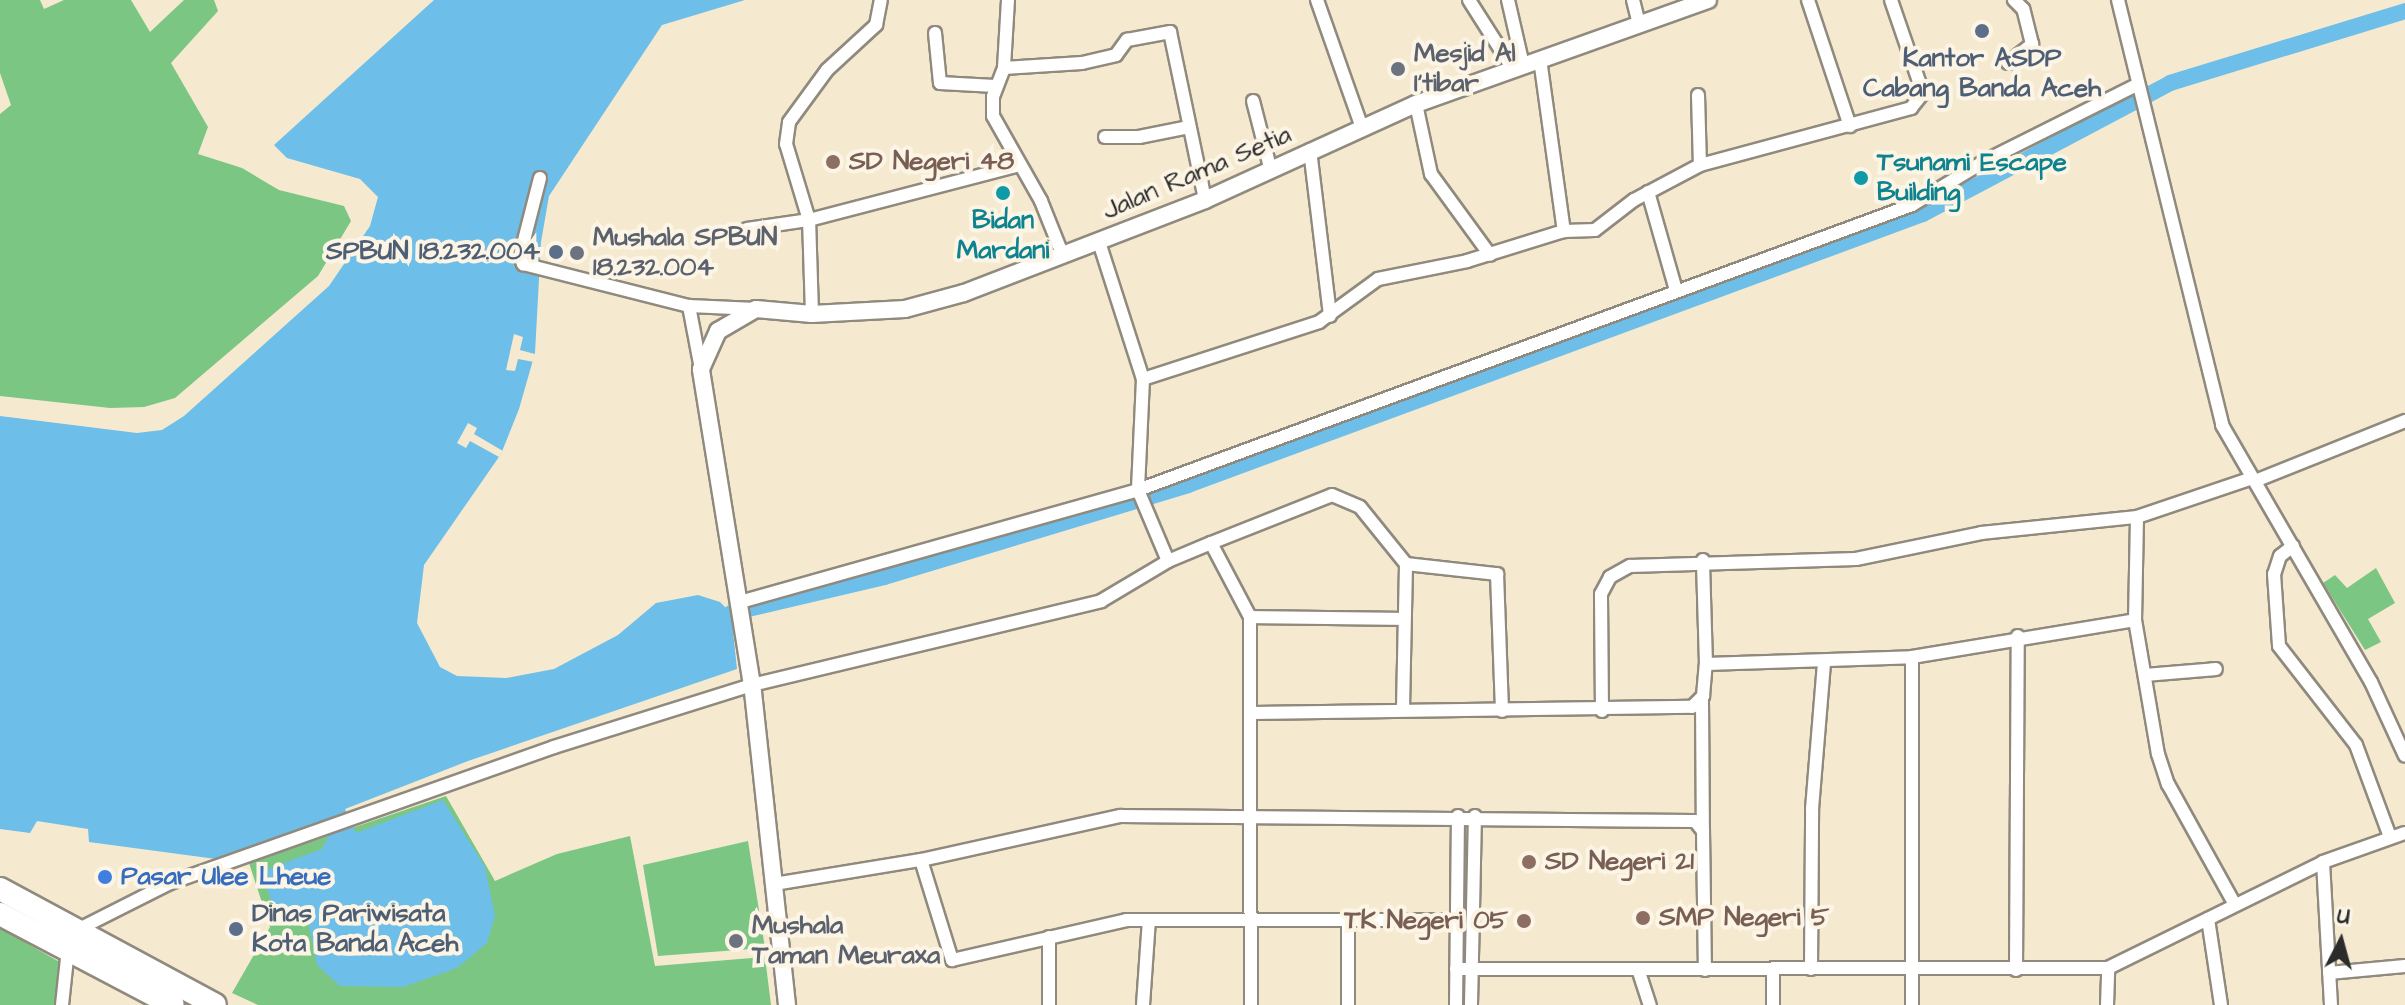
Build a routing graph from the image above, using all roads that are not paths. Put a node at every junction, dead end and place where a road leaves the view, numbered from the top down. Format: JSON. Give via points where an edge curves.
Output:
{"nodes":[{"id":1,"x":881,"y":0,"type":"edge"},
{"id":2,"x":1008,"y":0,"type":"edge"},
{"id":3,"x":1317,"y":0,"type":"edge"},
{"id":4,"x":1469,"y":0,"type":"edge"},
{"id":5,"x":1508,"y":0,"type":"edge"},
{"id":6,"x":1633,"y":0,"type":"edge"},
{"id":7,"x":1708,"y":0,"type":"edge"},
{"id":8,"x":1808,"y":0,"type":"edge"},
{"id":9,"x":1891,"y":0,"type":"edge"},
{"id":10,"x":2014,"y":0,"type":"edge"},
{"id":11,"x":2118,"y":0,"type":"edge"},
{"id":12,"x":1639,"y":24,"type":"junction"},
{"id":13,"x":935,"y":33,"type":"dead end"},
{"id":14,"x":1540,"y":59,"type":"junction"},
{"id":15,"x":2008,"y":63,"type":"dead end"},
{"id":16,"x":1518,"y":67,"type":"junction"},
{"id":17,"x":1004,"y":68,"type":"junction"},
{"id":18,"x":995,"y":86,"type":"junction"},
{"id":19,"x":2140,"y":94,"type":"junction"},
{"id":20,"x":1698,"y":95,"type":"dead end"},
{"id":21,"x":1253,"y":101,"type":"dead end"},
{"id":22,"x":1416,"y":104,"type":"junction"},
{"id":23,"x":1850,"y":126,"type":"junction"},
{"id":24,"x":1189,"y":127,"type":"junction"},
{"id":25,"x":1362,"y":128,"type":"junction"},
{"id":26,"x":1105,"y":137,"type":"dead end"},
{"id":27,"x":1310,"y":150,"type":"junction"},
{"id":28,"x":1700,"y":165,"type":"junction"},
{"id":29,"x":1017,"y":166,"type":"junction"},
{"id":30,"x":1271,"y":171,"type":"junction"},
{"id":31,"x":540,"y":178,"type":"dead end"},
{"id":32,"x":1648,"y":192,"type":"junction"},
{"id":33,"x":1205,"y":200,"type":"junction"},
{"id":34,"x":809,"y":220,"type":"junction"},
{"id":35,"x":747,"y":229,"type":"dead end"},
{"id":36,"x":1564,"y":231,"type":"junction"},
{"id":37,"x":1099,"y":242,"type":"junction"},
{"id":38,"x":1490,"y":255,"type":"junction"},
{"id":39,"x":1063,"y":256,"type":"junction"},
{"id":40,"x":1676,"y":290,"type":"junction"},
{"id":41,"x":689,"y":306,"type":"junction"},
{"id":42,"x":756,"y":309,"type":"junction"},
{"id":43,"x":812,"y":314,"type":"junction"},
{"id":44,"x":1330,"y":316,"type":"junction"},
{"id":45,"x":701,"y":369,"type":"junction"},
{"id":46,"x":1143,"y":379,"type":"junction"},
{"id":47,"x":2405,"y":421,"type":"edge"},
{"id":48,"x":2253,"y":479,"type":"junction"},
{"id":49,"x":1138,"y":492,"type":"junction"},
{"id":50,"x":2137,"y":517,"type":"junction"},
{"id":51,"x":1211,"y":543,"type":"junction"},
{"id":52,"x":2293,"y":546,"type":"junction"},
{"id":53,"x":1703,"y":560,"type":"junction"},
{"id":54,"x":1168,"y":561,"type":"junction"},
{"id":55,"x":1406,"y":564,"type":"junction"},
{"id":56,"x":741,"y":606,"type":"junction"},
{"id":57,"x":1250,"y":617,"type":"junction"},
{"id":58,"x":1404,"y":619,"type":"junction"},
{"id":59,"x":2135,"y":620,"type":"junction"},
{"id":60,"x":2018,"y":636,"type":"junction"},
{"id":61,"x":1912,"y":657,"type":"junction"},
{"id":62,"x":1824,"y":662,"type":"junction"},
{"id":63,"x":1706,"y":664,"type":"junction"},
{"id":64,"x":2216,"y":669,"type":"dead end"},
{"id":65,"x":2145,"y":675,"type":"junction"},
{"id":66,"x":751,"y":682,"type":"junction"},
{"id":67,"x":1702,"y":701,"type":"junction"},
{"id":68,"x":1403,"y":708,"type":"junction"},
{"id":69,"x":1502,"y":711,"type":"junction"},
{"id":70,"x":1602,"y":711,"type":"junction"},
{"id":71,"x":1253,"y":713,"type":"junction"},
{"id":72,"x":2405,"y":756,"type":"edge"},
{"id":73,"x":1252,"y":816,"type":"junction"},
{"id":74,"x":1458,"y":816,"type":"junction"},
{"id":75,"x":1475,"y":816,"type":"junction"},
{"id":76,"x":1703,"y":831,"type":"junction"},
{"id":77,"x":2405,"y":833,"type":"edge"},
{"id":78,"x":2390,"y":837,"type":"junction"},
{"id":79,"x":921,"y":860,"type":"junction"},
{"id":80,"x":2323,"y":862,"type":"junction"},
{"id":81,"x":774,"y":884,"type":"junction"},
{"id":82,"x":0,"y":889,"type":"edge"},
{"id":83,"x":2235,"y":905,"type":"junction"},
{"id":84,"x":0,"y":914,"type":"edge"},
{"id":85,"x":2208,"y":919,"type":"junction"},
{"id":86,"x":1149,"y":920,"type":"junction"},
{"id":87,"x":1253,"y":920,"type":"junction"},
{"id":88,"x":1457,"y":920,"type":"junction"},
{"id":89,"x":1348,"y":922,"type":"junction"},
{"id":90,"x":1049,"y":937,"type":"junction"},
{"id":91,"x":72,"y":940,"type":"junction"},
{"id":92,"x":2405,"y":966,"type":"edge"},
{"id":93,"x":1912,"y":968,"type":"junction"},
{"id":94,"x":2108,"y":968,"type":"junction"},
{"id":95,"x":1456,"y":969,"type":"junction"},
{"id":96,"x":1773,"y":969,"type":"junction"},
{"id":97,"x":1811,"y":969,"type":"junction"},
{"id":98,"x":1471,"y":970,"type":"junction"},
{"id":99,"x":1705,"y":970,"type":"junction"},
{"id":100,"x":2016,"y":970,"type":"junction"},
{"id":101,"x":1639,"y":972,"type":"junction"},
{"id":102,"x":2329,"y":973,"type":"junction"},
{"id":103,"x":62,"y":1005,"type":"edge"},
{"id":104,"x":173,"y":1005,"type":"edge"},
{"id":105,"x":215,"y":1005,"type":"edge"},
{"id":106,"x":787,"y":1005,"type":"edge"},
{"id":107,"x":1049,"y":1005,"type":"edge"},
{"id":108,"x":1143,"y":1005,"type":"edge"},
{"id":109,"x":1251,"y":1005,"type":"edge"},
{"id":110,"x":1348,"y":1005,"type":"edge"},
{"id":111,"x":1456,"y":1005,"type":"edge"},
{"id":112,"x":1471,"y":1005,"type":"edge"},
{"id":113,"x":1650,"y":1005,"type":"edge"},
{"id":114,"x":1773,"y":1005,"type":"edge"},
{"id":115,"x":1912,"y":1005,"type":"edge"},
{"id":116,"x":2107,"y":1005,"type":"edge"},
{"id":117,"x":2221,"y":1005,"type":"edge"},
{"id":118,"x":2331,"y":1005,"type":"edge"}],
"edges":[{"from":1,"to":34,"type":"street","via":[[876,25],[827,70],[789,122],[786,144]]},
{"from":2,"to":17,"type":"street"},
{"from":3,"to":25,"type":"street"},
{"from":4,"to":16,"type":"street"},
{"from":5,"to":16,"type":"street"},
{"from":6,"to":12,"type":"street"},
{"from":7,"to":12,"type":"street","name":"Jalan Rama Setia"},
{"from":8,"to":23,"type":"street"},
{"from":9,"to":23,"type":"street","via":[[1922,98],[1911,108]]},
{"from":10,"to":15,"type":"street","via":[[2023,9],[2032,44]]},
{"from":11,"to":19,"type":"street"},
{"from":12,"to":14,"type":"street","name":"Jalan Rama Setia"},
{"from":13,"to":18,"type":"street","via":[[940,83]]},
{"from":14,"to":16,"type":"street","name":"Jalan Rama Setia"},
{"from":14,"to":36,"type":"street"},
{"from":16,"to":22,"type":"street","name":"Jalan Rama Setia"},
{"from":17,"to":18,"type":"street"},
{"from":17,"to":24,"type":"street","via":[[1082,63],[1116,55],[1127,40],[1170,32]]},
{"from":18,"to":29,"type":"street","via":[[993,116]]},
{"from":19,"to":40,"type":"street","via":[[1985,161],[1912,205]]},
{"from":19,"to":48,"type":"street","via":[[2211,390],[2222,425]]},
{"from":20,"to":28,"type":"street"},
{"from":21,"to":30,"type":"street"},
{"from":22,"to":25,"type":"street","name":"Jalan Rama Setia"},
{"from":22,"to":38,"type":"street","via":[[1431,174]]},
{"from":23,"to":28,"type":"street"},
{"from":24,"to":26,"type":"street","via":[[1148,136]]},
{"from":24,"to":33,"type":"street"},
{"from":25,"to":27,"type":"street","name":"Jalan Rama Setia"},
{"from":27,"to":30,"type":"street","name":"Jalan Rama Setia"},
{"from":27,"to":44,"type":"street"},
{"from":28,"to":32,"type":"street"},
{"from":29,"to":34,"type":"street"},
{"from":29,"to":39,"type":"street","via":[[1041,201]]},
{"from":30,"to":33,"type":"street","name":"Jalan Rama Setia"},
{"from":31,"to":41,"type":"street","name":"Jalan Rama Setia","via":[[520,256],[523,264]]},
{"from":32,"to":36,"type":"street","via":[[1595,230]]},
{"from":32,"to":40,"type":"street"},
{"from":33,"to":37,"type":"street","name":"Jalan Rama Setia"},
{"from":34,"to":35,"type":"street"},
{"from":34,"to":43,"type":"street"},
{"from":36,"to":38,"type":"street"},
{"from":37,"to":39,"type":"street","name":"Jalan Rama Setia"},
{"from":37,"to":46,"type":"street"},
{"from":38,"to":44,"type":"street","via":[[1378,279]]},
{"from":39,"to":43,"type":"street","name":"Jalan Rama Setia","via":[[926,305]]},
{"from":40,"to":49,"type":"street"},
{"from":41,"to":42,"type":"street","name":"Jalan Rama Setia"},
{"from":41,"to":45,"type":"street"},
{"from":42,"to":43,"type":"street","name":"Jalan Rama Setia"},
{"from":42,"to":45,"type":"street","via":[[718,331]]},
{"from":44,"to":46,"type":"street"},
{"from":45,"to":56,"type":"street"},
{"from":46,"to":49,"type":"street"},
{"from":47,"to":48,"type":"street"},
{"from":48,"to":50,"type":"street"},
{"from":48,"to":52,"type":"street"},
{"from":49,"to":54,"type":"street"},
{"from":49,"to":56,"type":"street"},
{"from":50,"to":53,"type":"street","via":[[1981,533],[1856,559]]},
{"from":50,"to":59,"type":"street"},
{"from":51,"to":54,"type":"street"},
{"from":51,"to":55,"type":"street","via":[[1332,495],[1360,507]]},
{"from":51,"to":57,"type":"street"},
{"from":52,"to":72,"type":"street","via":[[2371,682]]},
{"from":52,"to":78,"type":"street","via":[[2280,556],[2274,574],[2279,646],[2356,745]]},
{"from":53,"to":63,"type":"street"},
{"from":53,"to":70,"type":"street","via":[[1642,563],[1616,573],[1605,585]]},
{"from":54,"to":66,"type":"street","via":[[1101,601]]},
{"from":55,"to":58,"type":"street"},
{"from":55,"to":69,"type":"street","via":[[1487,571],[1501,578]]},
{"from":56,"to":66,"type":"street"},
{"from":57,"to":58,"type":"street"},
{"from":57,"to":71,"type":"street"},
{"from":58,"to":68,"type":"street"},
{"from":59,"to":60,"type":"street"},
{"from":59,"to":65,"type":"street"},
{"from":60,"to":61,"type":"street"},
{"from":60,"to":100,"type":"street"},
{"from":61,"to":62,"type":"street"},
{"from":61,"to":93,"type":"street"},
{"from":62,"to":63,"type":"street"},
{"from":62,"to":97,"type":"street","via":[[1812,809]]},
{"from":63,"to":67,"type":"street"},
{"from":64,"to":65,"type":"street"},
{"from":65,"to":83,"type":"street","via":[[2168,784]]},
{"from":66,"to":81,"type":"street"},
{"from":66,"to":91,"type":"street","via":[[170,883]]},
{"from":67,"to":70,"type":"street","via":[[1692,707]]},
{"from":67,"to":76,"type":"street"},
{"from":68,"to":69,"type":"street"},
{"from":68,"to":71,"type":"street"},
{"from":69,"to":70,"type":"street"},
{"from":71,"to":73,"type":"street"},
{"from":73,"to":74,"type":"street"},
{"from":73,"to":79,"type":"street","via":[[1099,818]]},
{"from":73,"to":87,"type":"street"},
{"from":74,"to":75,"type":"street"},
{"from":74,"to":88,"type":"street"},
{"from":75,"to":76,"type":"street","via":[[1680,820],[1695,821]]},
{"from":75,"to":98,"type":"street"},
{"from":76,"to":99,"type":"street"},
{"from":77,"to":78,"type":"street"},
{"from":78,"to":80,"type":"street"},
{"from":79,"to":81,"type":"street"},
{"from":79,"to":90,"type":"street","via":[[952,960]]},
{"from":80,"to":83,"type":"street"},
{"from":80,"to":102,"type":"street"},
{"from":81,"to":106,"type":"street"},
{"from":82,"to":91,"type":"highway"},
{"from":83,"to":85,"type":"street"},
{"from":84,"to":91,"type":"highway"},
{"from":85,"to":94,"type":"street"},
{"from":85,"to":117,"type":"street"},
{"from":86,"to":87,"type":"street"},
{"from":86,"to":90,"type":"street","via":[[1104,922]]},
{"from":86,"to":108,"type":"street"},
{"from":87,"to":89,"type":"street"},
{"from":87,"to":109,"type":"street"},
{"from":88,"to":89,"type":"street"},
{"from":88,"to":95,"type":"street"},
{"from":89,"to":110,"type":"street"},
{"from":90,"to":107,"type":"street"},
{"from":91,"to":103,"type":"street"},
{"from":91,"to":104,"type":"highway"},
{"from":91,"to":105,"type":"highway"},
{"from":92,"to":102,"type":"street"},
{"from":93,"to":97,"type":"street"},
{"from":93,"to":100,"type":"street"},
{"from":93,"to":115,"type":"street"},
{"from":94,"to":100,"type":"street"},
{"from":94,"to":116,"type":"street"},
{"from":95,"to":98,"type":"street"},
{"from":95,"to":111,"type":"street"},
{"from":96,"to":97,"type":"street"},
{"from":96,"to":99,"type":"street"},
{"from":96,"to":114,"type":"street"},
{"from":98,"to":101,"type":"street"},
{"from":98,"to":112,"type":"street"},
{"from":99,"to":101,"type":"street"},
{"from":101,"to":113,"type":"street"},
{"from":102,"to":118,"type":"street"}]}
